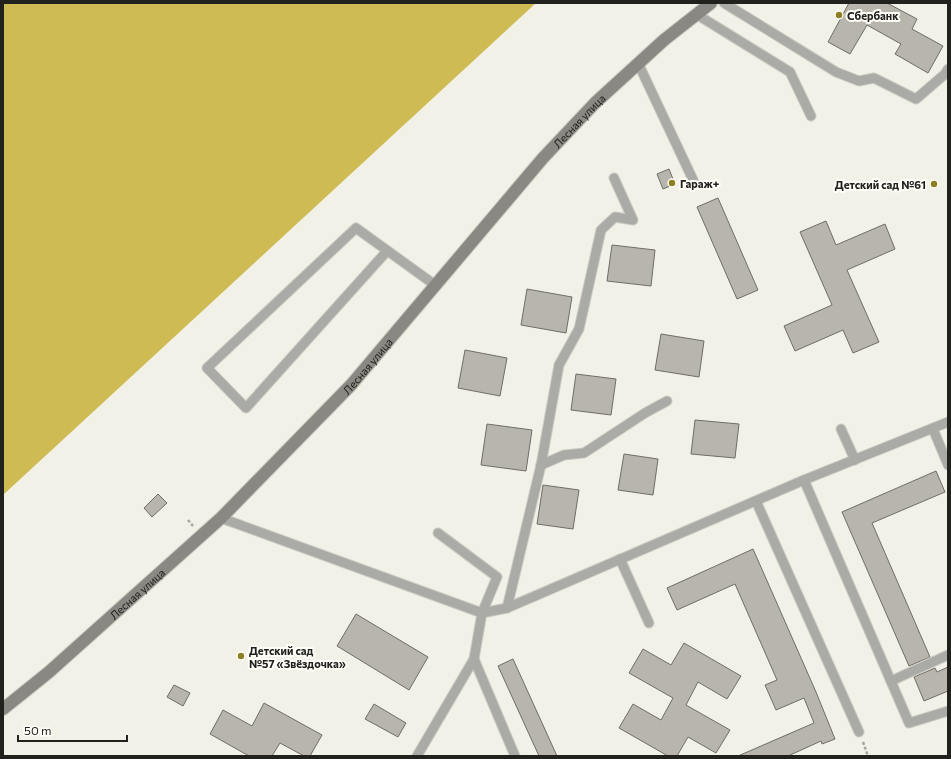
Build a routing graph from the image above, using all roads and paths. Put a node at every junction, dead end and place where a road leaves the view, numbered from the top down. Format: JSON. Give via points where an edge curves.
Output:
{"nodes":[{"id":1,"x":711,"y":3,"type":"edge"},
{"id":2,"x":724,"y":3,"type":"edge"},
{"id":3,"x":696,"y":14,"type":"junction"},
{"id":4,"x":638,"y":63,"type":"junction"},
{"id":5,"x":948,"y":69,"type":"edge"},
{"id":6,"x":811,"y":116,"type":"dead end"},
{"id":7,"x":614,"y":178,"type":"dead end"},
{"id":8,"x":695,"y":184,"type":"dead end"},
{"id":9,"x":387,"y":251,"type":"junction"},
{"id":10,"x":436,"y":285,"type":"junction"},
{"id":11,"x":666,"y":401,"type":"dead end"},
{"id":12,"x":948,"y":422,"type":"edge"},
{"id":13,"x":841,"y":429,"type":"dead end"},
{"id":14,"x":933,"y":429,"type":"junction"},
{"id":15,"x":855,"y":460,"type":"junction"},
{"id":16,"x":948,"y":465,"type":"edge"},
{"id":17,"x":541,"y":466,"type":"junction"},
{"id":18,"x":804,"y":480,"type":"junction"},
{"id":19,"x":756,"y":501,"type":"junction"},
{"id":20,"x":221,"y":518,"type":"junction"},
{"id":21,"x":438,"y":533,"type":"dead end"},
{"id":22,"x":620,"y":559,"type":"junction"},
{"id":23,"x":507,"y":608,"type":"junction"},
{"id":24,"x":482,"y":613,"type":"junction"},
{"id":25,"x":649,"y":623,"type":"dead end"},
{"id":26,"x":948,"y":655,"type":"edge"},
{"id":27,"x":474,"y":659,"type":"junction"},
{"id":28,"x":891,"y":681,"type":"junction"},
{"id":29,"x":3,"y":709,"type":"edge"},
{"id":30,"x":948,"y":711,"type":"edge"},
{"id":31,"x":859,"y":732,"type":"dead end"},
{"id":32,"x":417,"y":756,"type":"edge"},
{"id":33,"x":515,"y":756,"type":"edge"}],
"edges":[{"from":1,"to":3,"type":"main road","name":"Лесная улица"},
{"from":2,"to":5,"type":"lane","via":[[836,72],[859,80],[874,78],[916,99]]},
{"from":3,"to":4,"type":"main road","name":"Лесная улица"},
{"from":3,"to":6,"type":"lane","via":[[790,72]]},
{"from":4,"to":8,"type":"lane"},
{"from":4,"to":10,"type":"main road","name":"Лесная улица","via":[[595,103],[543,158]]},
{"from":7,"to":17,"type":"lane","via":[[633,220],[615,217],[601,230],[579,329],[559,365]]},
{"from":9,"to":9,"type":"lane","via":[[246,408],[207,368],[356,228]]},
{"from":9,"to":10,"type":"lane"},
{"from":10,"to":20,"type":"main road","name":"Лесная улица","via":[[351,385]]},
{"from":11,"to":17,"type":"lane","via":[[584,452],[564,455]]},
{"from":12,"to":14,"type":"lane"},
{"from":13,"to":15,"type":"lane"},
{"from":14,"to":15,"type":"lane"},
{"from":14,"to":16,"type":"lane"},
{"from":15,"to":18,"type":"lane"},
{"from":17,"to":23,"type":"lane"},
{"from":18,"to":19,"type":"lane"},
{"from":18,"to":28,"type":"lane"},
{"from":19,"to":22,"type":"lane"},
{"from":19,"to":31,"type":"lane"},
{"from":20,"to":24,"type":"lane"},
{"from":20,"to":29,"type":"main road","name":"Лесная улица","via":[[50,672]]},
{"from":21,"to":24,"type":"lane","via":[[497,577]]},
{"from":22,"to":23,"type":"lane"},
{"from":22,"to":25,"type":"lane"},
{"from":23,"to":24,"type":"lane"},
{"from":24,"to":27,"type":"lane"},
{"from":26,"to":28,"type":"lane"},
{"from":27,"to":32,"type":"lane"},
{"from":27,"to":33,"type":"lane"},
{"from":28,"to":30,"type":"lane","via":[[910,723]]}]}
